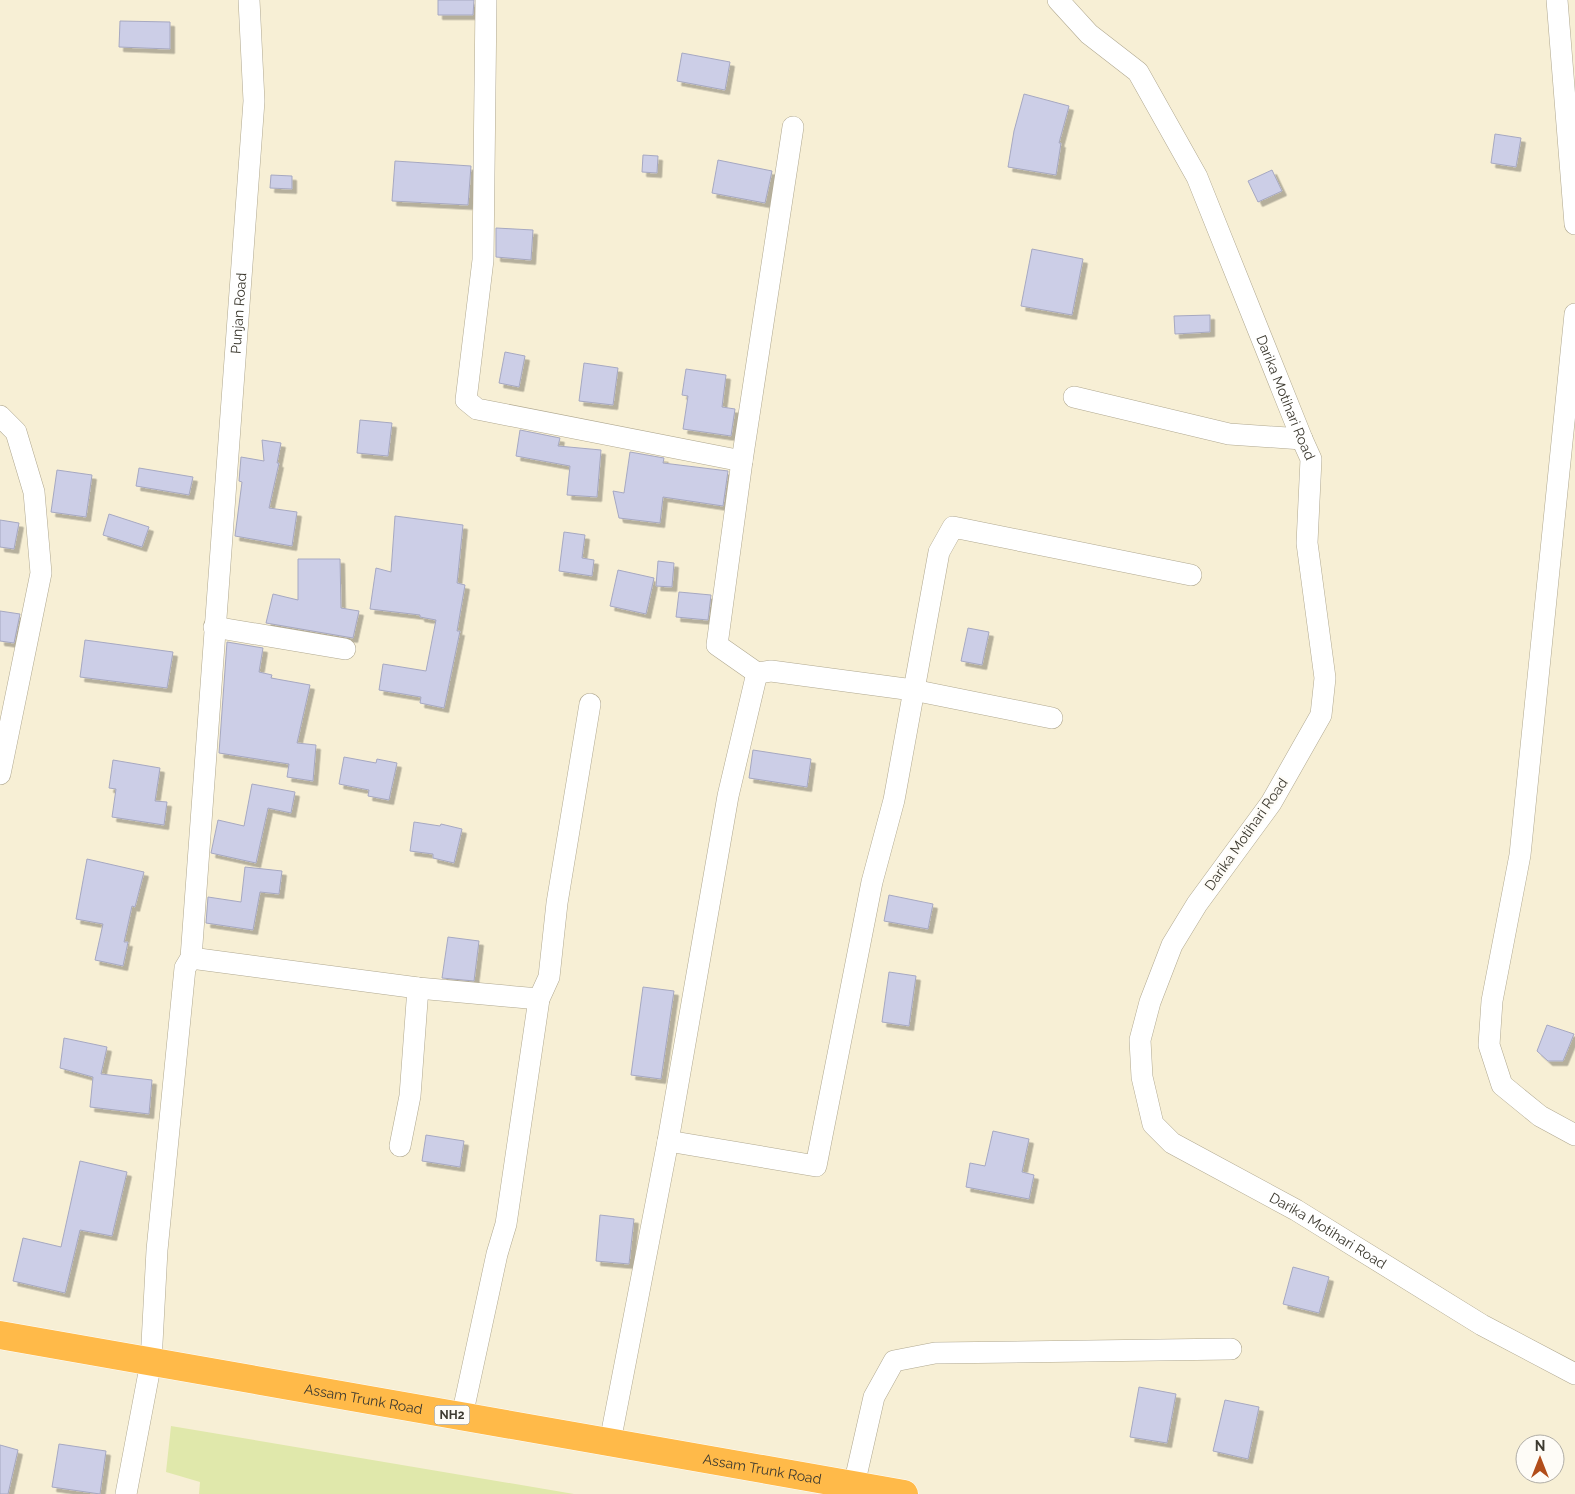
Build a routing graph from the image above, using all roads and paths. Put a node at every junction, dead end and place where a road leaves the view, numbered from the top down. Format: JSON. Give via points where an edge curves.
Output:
{"nodes":[{"id":1,"x":249,"y":0,"type":"edge"},
{"id":2,"x":486,"y":0,"type":"edge"},
{"id":3,"x":1058,"y":0,"type":"edge"},
{"id":4,"x":1557,"y":0,"type":"edge"},
{"id":5,"x":793,"y":126,"type":"dead end"},
{"id":6,"x":1575,"y":224,"type":"edge"},
{"id":7,"x":1575,"y":314,"type":"edge"},
{"id":8,"x":1074,"y":397,"type":"dead end"},
{"id":9,"x":0,"y":416,"type":"edge"},
{"id":10,"x":1302,"y":439,"type":"junction"},
{"id":11,"x":742,"y":461,"type":"junction"},
{"id":12,"x":1191,"y":575,"type":"dead end"},
{"id":13,"x":214,"y":627,"type":"junction"},
{"id":14,"x":345,"y":649,"type":"dead end"},
{"id":15,"x":757,"y":673,"type":"junction"},
{"id":16,"x":913,"y":690,"type":"junction"},
{"id":17,"x":590,"y":704,"type":"dead end"},
{"id":18,"x":1052,"y":718,"type":"dead end"},
{"id":19,"x":0,"y":774,"type":"edge"},
{"id":20,"x":190,"y":958,"type":"junction"},
{"id":21,"x":418,"y":988,"type":"junction"},
{"id":22,"x":539,"y":999,"type":"junction"},
{"id":23,"x":1575,"y":1135,"type":"edge"},
{"id":24,"x":668,"y":1141,"type":"junction"},
{"id":25,"x":400,"y":1146,"type":"dead end"},
{"id":26,"x":0,"y":1335,"type":"edge"},
{"id":27,"x":1232,"y":1349,"type":"dead end"},
{"id":28,"x":151,"y":1362,"type":"junction"},
{"id":29,"x":1575,"y":1374,"type":"edge"},
{"id":30,"x":462,"y":1416,"type":"junction"},
{"id":31,"x":610,"y":1442,"type":"junction"},
{"id":32,"x":854,"y":1485,"type":"junction"},
{"id":33,"x":126,"y":1494,"type":"edge"},
{"id":34,"x":904,"y":1494,"type":"edge"}],
"edges":[{"from":1,"to":13,"type":"street","name":"Punjan Road","via":[[254,101]]},
{"from":2,"to":11,"type":"street","via":[[483,260],[466,400],[477,410]]},
{"from":3,"to":10,"type":"street","name":"Darika Motihari Road","via":[[1089,34],[1138,72],[1192,169]]},
{"from":4,"to":6,"type":"street"},
{"from":5,"to":11,"type":"street"},
{"from":7,"to":23,"type":"street","via":[[1520,855],[1492,1001],[1489,1045],[1502,1085],[1540,1116]]},
{"from":8,"to":10,"type":"street","via":[[1229,434]]},
{"from":9,"to":19,"type":"street","via":[[16,432],[34,492],[41,573]]},
{"from":10,"to":29,"type":"street","name":"Darika Motihari Road","via":[[1311,458],[1307,544],[1325,678],[1321,715],[1271,803],[1197,904],[1172,946],[1150,1002],[1140,1040],[1142,1077],[1153,1124],[1172,1143],[1296,1210],[1482,1325]]},
{"from":11,"to":15,"type":"street","via":[[717,645]]},
{"from":12,"to":16,"type":"street","via":[[953,527],[939,552]]},
{"from":13,"to":14,"type":"street"},
{"from":13,"to":20,"type":"street","name":"Punjan Road"},
{"from":15,"to":16,"type":"street","via":[[771,671]]},
{"from":15,"to":24,"type":"street","via":[[728,796]]},
{"from":16,"to":18,"type":"street"},
{"from":16,"to":24,"type":"street","via":[[894,800],[872,882],[816,1166]]},
{"from":17,"to":22,"type":"street","via":[[557,903],[549,977]]},
{"from":20,"to":21,"type":"street"},
{"from":20,"to":28,"type":"street","name":"Punjan Road","via":[[185,968],[157,1250]]},
{"from":21,"to":22,"type":"street"},
{"from":21,"to":25,"type":"street","via":[[410,1096]]},
{"from":22,"to":30,"type":"street","via":[[506,1224]]},
{"from":24,"to":31,"type":"street"},
{"from":26,"to":28,"type":"highway","name":"Assam Trunk Road","number":"NH2"},
{"from":27,"to":32,"type":"street","via":[[935,1353],[894,1361],[874,1396]]},
{"from":28,"to":30,"type":"highway","name":"Assam Trunk Road","number":"NH2"},
{"from":28,"to":33,"type":"street","name":"Punjan Road"},
{"from":30,"to":31,"type":"highway","name":"Assam Trunk Road","number":"NH2"},
{"from":31,"to":32,"type":"highway","name":"Assam Trunk Road","number":"NH2"},
{"from":32,"to":34,"type":"highway","name":"Assam Trunk Road","number":"NH2"}]}
